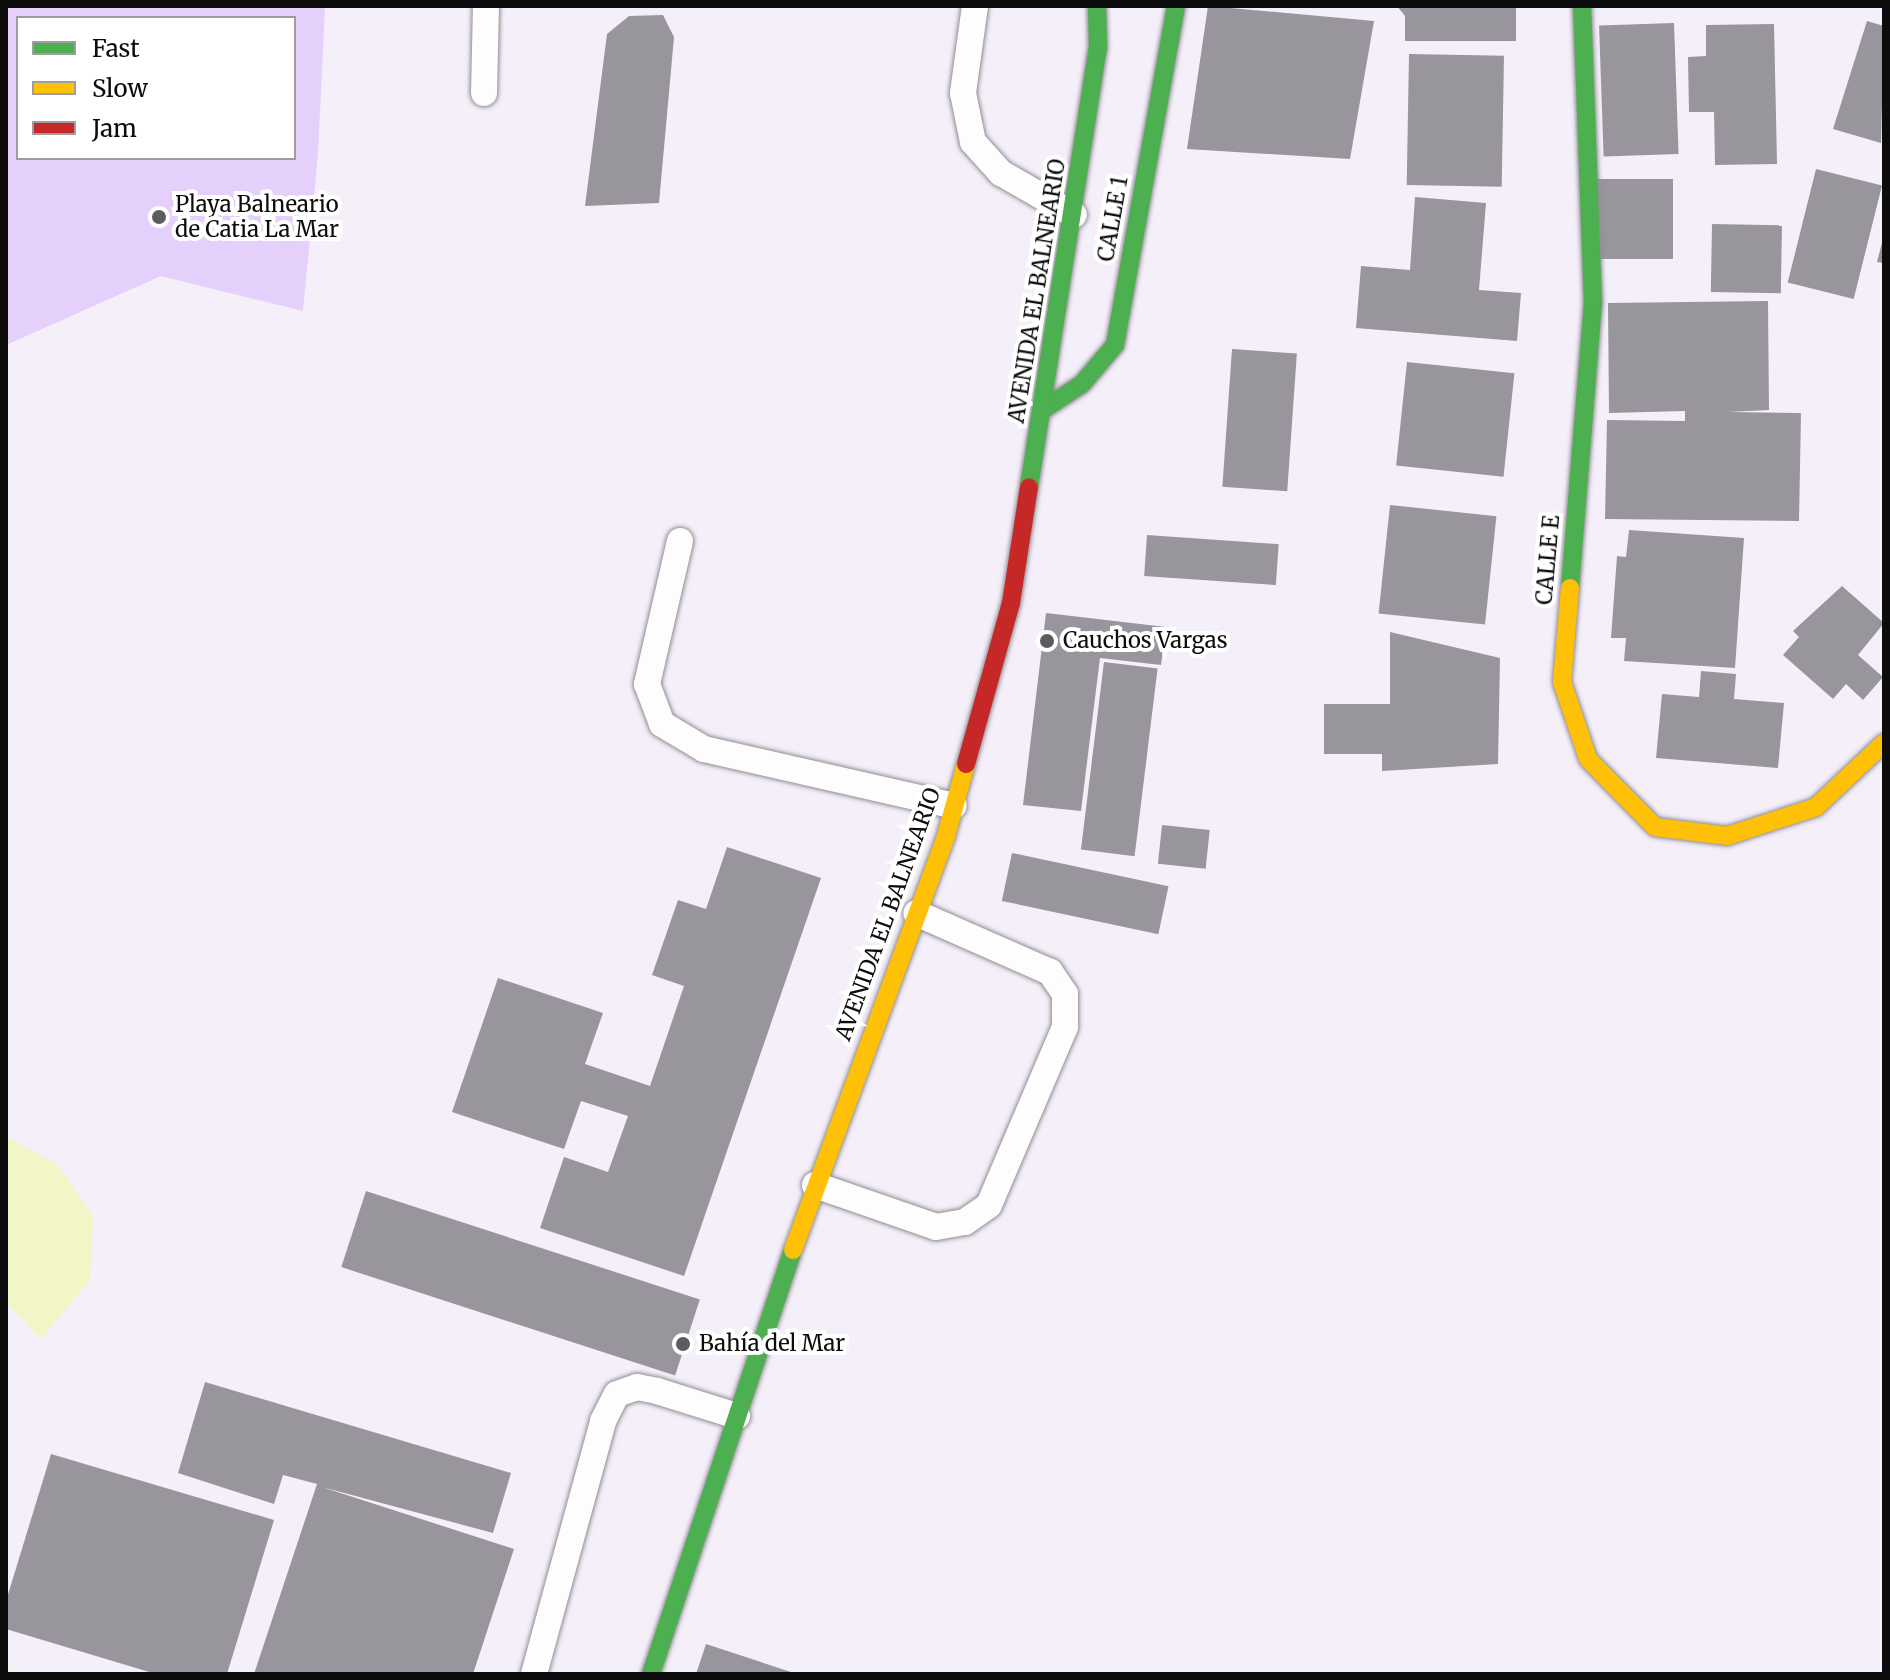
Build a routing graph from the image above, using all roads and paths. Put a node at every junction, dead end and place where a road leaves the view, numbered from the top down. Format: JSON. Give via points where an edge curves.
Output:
{"nodes":[{"id":1,"x":486,"y":6,"type":"edge"},
{"id":2,"x":975,"y":6,"type":"edge"},
{"id":3,"x":1097,"y":6,"type":"edge"},
{"id":4,"x":1176,"y":6,"type":"edge"},
{"id":5,"x":1582,"y":6,"type":"edge"},
{"id":6,"x":484,"y":93,"type":"dead end"},
{"id":7,"x":1074,"y":215,"type":"junction"},
{"id":8,"x":1044,"y":409,"type":"junction"},
{"id":9,"x":680,"y":541,"type":"dead end"},
{"id":10,"x":1884,"y":743,"type":"edge"},
{"id":11,"x":954,"y":806,"type":"junction"},
{"id":12,"x":916,"y":913,"type":"junction"},
{"id":13,"x":815,"y":1185,"type":"junction"},
{"id":14,"x":737,"y":1416,"type":"junction"},
{"id":15,"x":534,"y":1674,"type":"edge"},
{"id":16,"x":651,"y":1674,"type":"edge"}],
"edges":[{"from":1,"to":6,"type":"lane"},
{"from":2,"to":7,"type":"lane","via":[[963,93],[973,142],[1001,173]]},
{"from":3,"to":7,"type":"street","name":"AVENIDA EL BALNEARIO","via":[[1098,48]]},
{"from":4,"to":8,"type":"street","name":"CALLE 1","via":[[1115,345],[1082,384]]},
{"from":5,"to":10,"type":"street","name":"CALLE E","via":[[1593,304],[1562,682],[1588,759],[1655,827],[1727,836],[1816,807]]},
{"from":7,"to":8,"type":"street","name":"AVENIDA EL BALNEARIO"},
{"from":8,"to":11,"type":"street","name":"AVENIDA EL BALNEARIO","via":[[1011,603]]},
{"from":9,"to":11,"type":"lane","via":[[647,684],[662,724],[704,749]]},
{"from":11,"to":12,"type":"street","name":"AVENIDA EL BALNEARIO"},
{"from":12,"to":13,"type":"street","name":"AVENIDA EL BALNEARIO"},
{"from":12,"to":13,"type":"lane","via":[[1050,972],[1065,994],[1065,1027],[989,1205],[965,1222],[936,1227]]},
{"from":13,"to":14,"type":"street","name":"AVENIDA EL BALNEARIO"},
{"from":14,"to":15,"type":"lane","via":[[637,1387],[617,1394],[603,1421]]},
{"from":14,"to":16,"type":"street","name":"AVENIDA EL BALNEARIO"}]}
